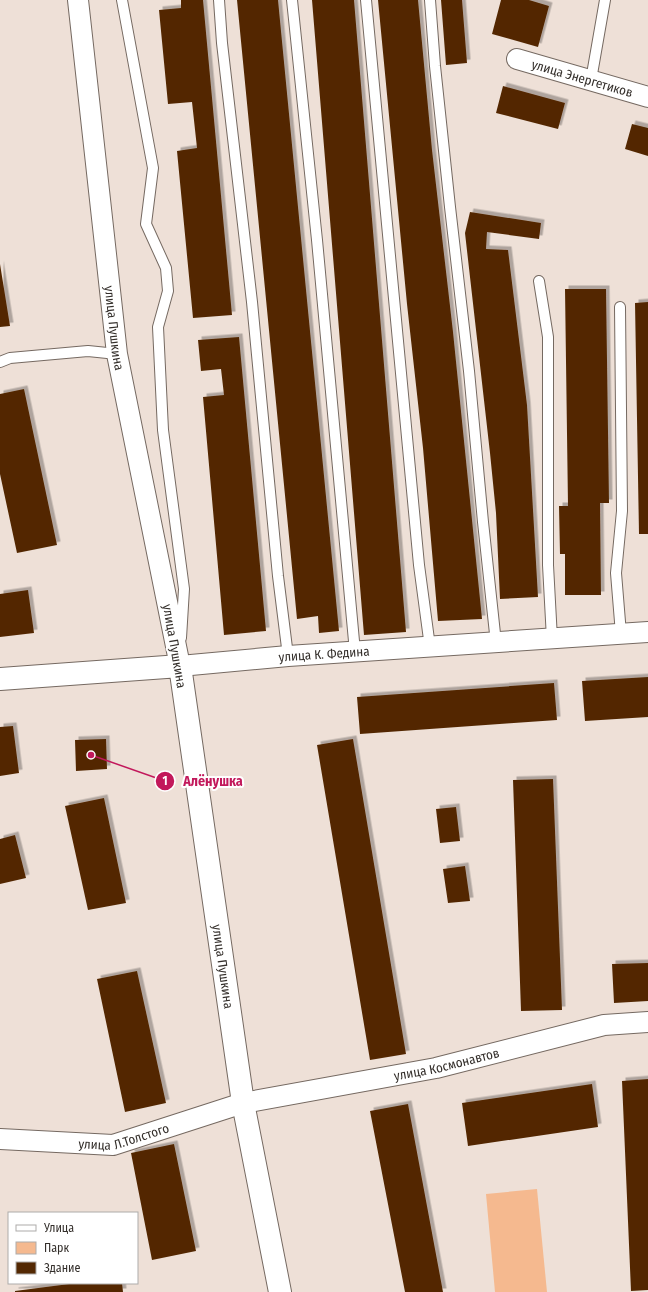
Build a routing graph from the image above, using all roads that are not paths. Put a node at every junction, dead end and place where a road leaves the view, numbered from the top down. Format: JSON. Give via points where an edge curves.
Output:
{"nodes":[{"id":1,"x":78,"y":0,"type":"edge"},
{"id":2,"x":122,"y":0,"type":"edge"},
{"id":3,"x":219,"y":0,"type":"edge"},
{"id":4,"x":292,"y":0,"type":"edge"},
{"id":5,"x":366,"y":0,"type":"edge"},
{"id":6,"x":430,"y":0,"type":"edge"},
{"id":7,"x":605,"y":0,"type":"edge"},
{"id":8,"x":517,"y":59,"type":"dead end"},
{"id":9,"x":591,"y":80,"type":"junction"},
{"id":10,"x":648,"y":97,"type":"edge"},
{"id":11,"x":539,"y":281,"type":"dead end"},
{"id":12,"x":620,"y":307,"type":"dead end"},
{"id":13,"x":117,"y":354,"type":"junction"},
{"id":14,"x":0,"y":362,"type":"edge"},
{"id":15,"x":648,"y":632,"type":"edge"},
{"id":16,"x":621,"y":634,"type":"junction"},
{"id":17,"x":552,"y":639,"type":"junction"},
{"id":18,"x":496,"y":643,"type":"junction"},
{"id":19,"x":430,"y":647,"type":"junction"},
{"id":20,"x":355,"y":652,"type":"junction"},
{"id":21,"x":288,"y":656,"type":"junction"},
{"id":22,"x":180,"y":666,"type":"junction"},
{"id":23,"x":0,"y":679,"type":"edge"},
{"id":24,"x":648,"y":1022,"type":"edge"},
{"id":25,"x":243,"y":1103,"type":"junction"},
{"id":26,"x":0,"y":1139,"type":"edge"},
{"id":27,"x":280,"y":1292,"type":"edge"}],
"edges":[{"from":1,"to":13,"type":"street","name":"улица Пушкина"},
{"from":2,"to":22,"type":"lane","via":[[154,168],[146,224],[166,268],[168,291],[158,327],[163,430],[184,589]]},
{"from":3,"to":21,"type":"lane"},
{"from":4,"to":20,"type":"lane"},
{"from":5,"to":19,"type":"lane","via":[[419,565]]},
{"from":6,"to":18,"type":"lane"},
{"from":7,"to":9,"type":"lane"},
{"from":8,"to":9,"type":"street","name":"улица Энергетиков"},
{"from":9,"to":10,"type":"street","name":"улица Энергетиков"},
{"from":11,"to":17,"type":"lane","via":[[548,337],[548,565]]},
{"from":12,"to":16,"type":"lane","via":[[622,511],[616,573]]},
{"from":13,"to":14,"type":"lane","via":[[88,351],[10,358]]},
{"from":13,"to":22,"type":"street","name":"улица Пушкина"},
{"from":15,"to":16,"type":"street","name":"улица К. Федина"},
{"from":16,"to":17,"type":"street","name":"улица К. Федина"},
{"from":17,"to":18,"type":"street","name":"улица К. Федина"},
{"from":18,"to":19,"type":"street","name":"улица К. Федина"},
{"from":19,"to":20,"type":"street","name":"улица К. Федина"},
{"from":20,"to":21,"type":"street","name":"улица К. Федина"},
{"from":21,"to":22,"type":"street","name":"улица К. Федина"},
{"from":22,"to":23,"type":"street","name":"улица К. Федина"},
{"from":22,"to":25,"type":"street","name":"улица Пушкина"},
{"from":24,"to":25,"type":"street","name":"улица Космонавтов","via":[[604,1025],[436,1068]]},
{"from":25,"to":26,"type":"street","name":"улица Л.Толстого","via":[[113,1145]]},
{"from":25,"to":27,"type":"street","name":"улица Пушкина"}]}
